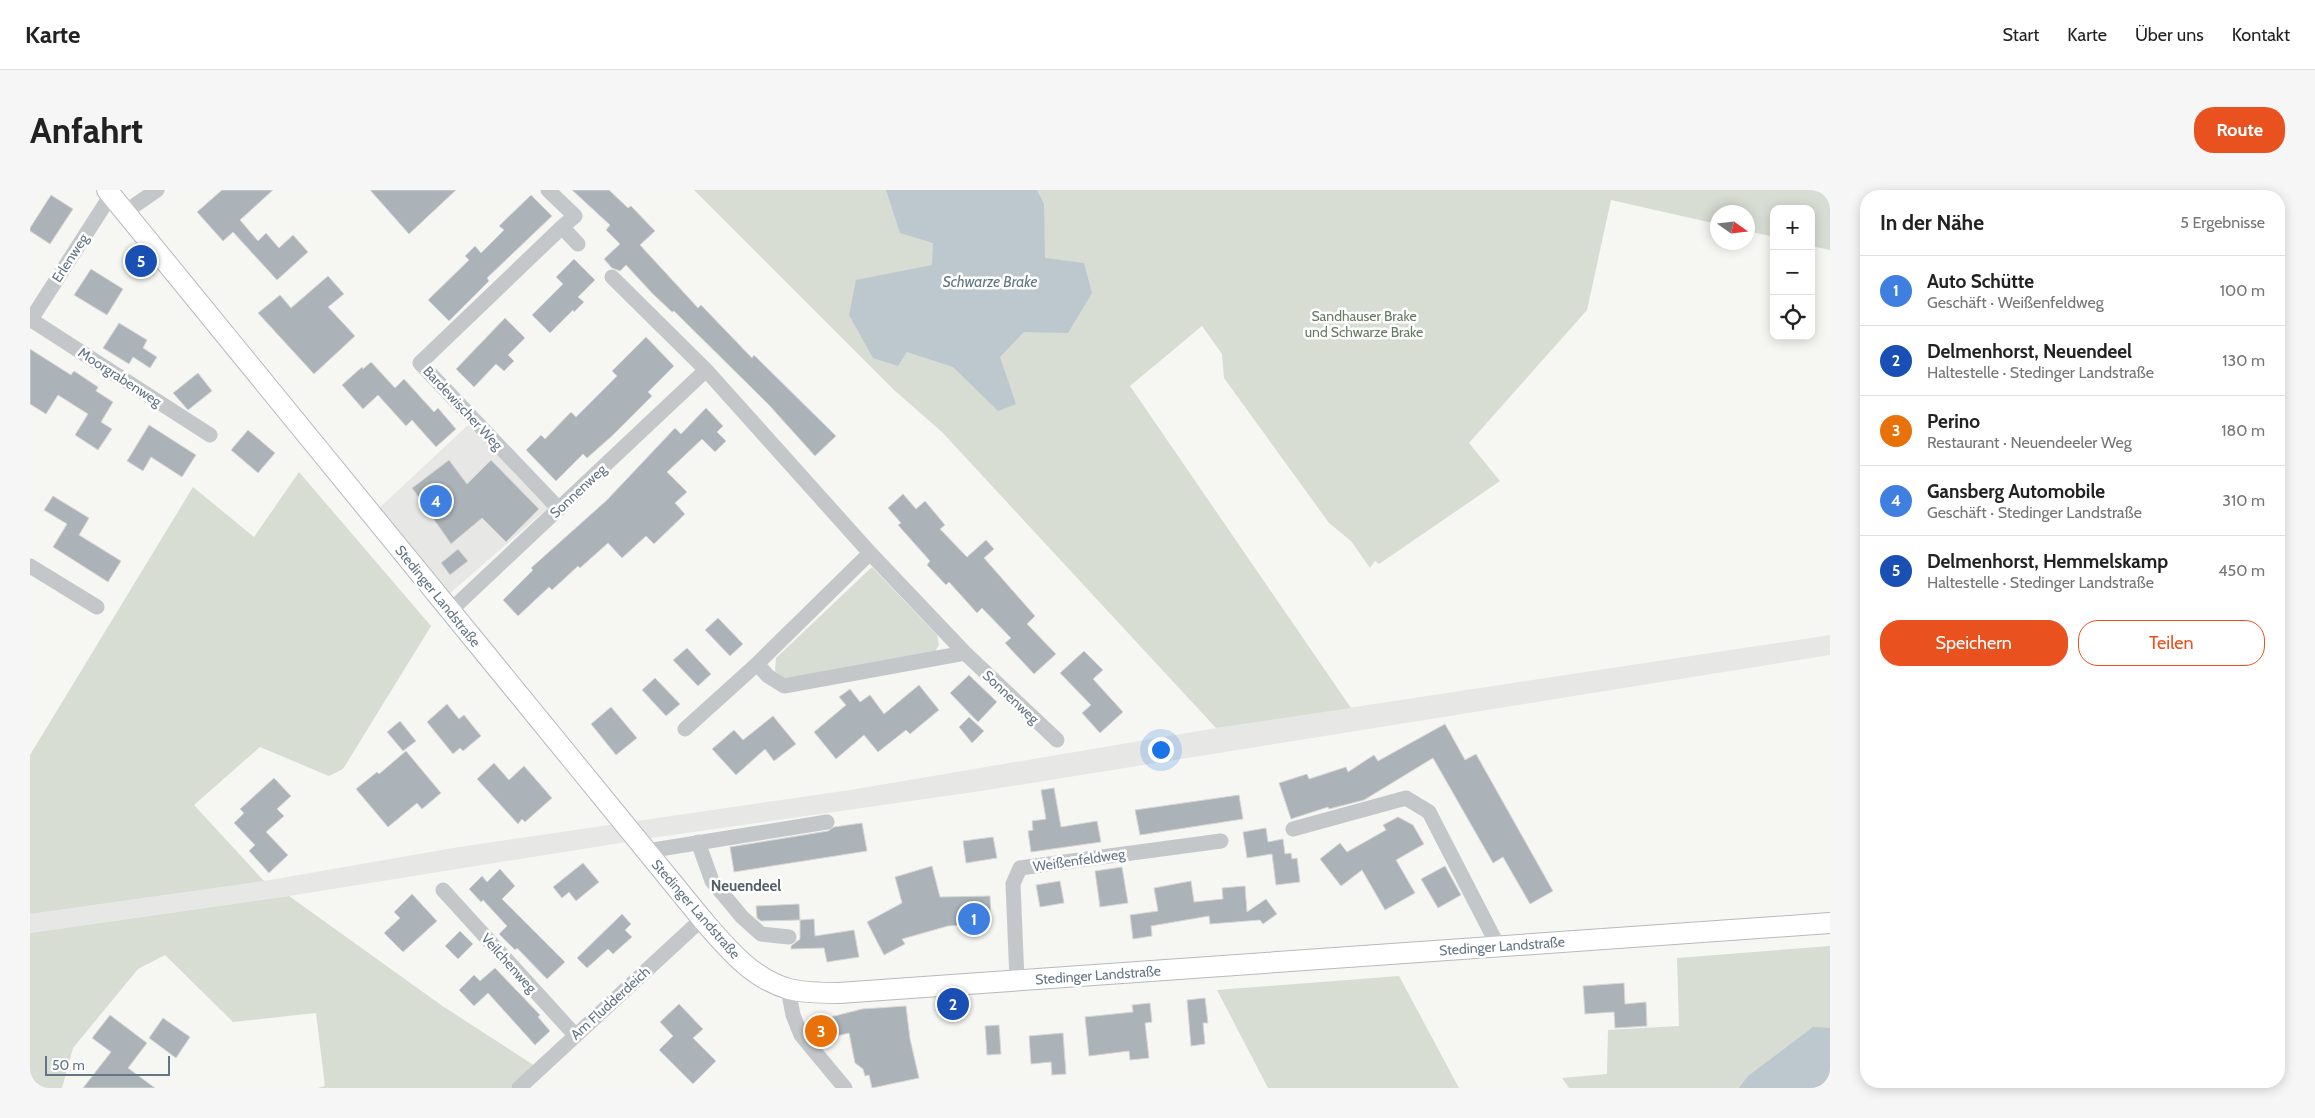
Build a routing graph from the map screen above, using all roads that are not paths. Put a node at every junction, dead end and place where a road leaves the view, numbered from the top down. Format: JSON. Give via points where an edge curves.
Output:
{"nodes":[{"id":1,"x":156,"y":190,"type":"edge"},
{"id":2,"x":548,"y":190,"type":"edge"},
{"id":3,"x":109,"y":192,"type":"edge"},
{"id":4,"x":125,"y":212,"type":"junction"},
{"id":5,"x":562,"y":228,"type":"junction"},
{"id":6,"x":578,"y":244,"type":"dead end"},
{"id":7,"x":612,"y":277,"type":"dead end"},
{"id":8,"x":30,"y":320,"type":"edge"},
{"id":9,"x":706,"y":370,"type":"junction"},
{"id":10,"x":210,"y":435,"type":"dead end"},
{"id":11,"x":559,"y":509,"type":"junction"},
{"id":12,"x":870,"y":553,"type":"junction"},
{"id":13,"x":30,"y":566,"type":"edge"},
{"id":14,"x":97,"y":607,"type":"dead end"},
{"id":15,"x":450,"y":611,"type":"junction"},
{"id":16,"x":965,"y":653,"type":"junction"},
{"id":17,"x":757,"y":664,"type":"junction"},
{"id":18,"x":685,"y":729,"type":"dead end"},
{"id":19,"x":1058,"y":740,"type":"dead end"},
{"id":20,"x":827,"y":822,"type":"dead end"},
{"id":21,"x":1293,"y":828,"type":"dead end"},
{"id":22,"x":1221,"y":841,"type":"dead end"},
{"id":23,"x":698,"y":842,"type":"junction"},
{"id":24,"x":647,"y":851,"type":"junction"},
{"id":25,"x":443,"y":890,"type":"dead end"},
{"id":26,"x":702,"y":919,"type":"junction"},
{"id":27,"x":1830,"y":923,"type":"edge"},
{"id":28,"x":789,"y":937,"type":"dead end"},
{"id":29,"x":1498,"y":946,"type":"junction"},
{"id":30,"x":1017,"y":980,"type":"junction"},
{"id":31,"x":788,"y":989,"type":"junction"},
{"id":32,"x":575,"y":1035,"type":"junction"},
{"id":33,"x":519,"y":1088,"type":"edge"},
{"id":34,"x":845,"y":1088,"type":"edge"}],
"edges":[{"from":1,"to":4,"type":"street"},
{"from":2,"to":5,"type":"street","name":"Bardewischer Weg","via":[[575,216]]},
{"from":3,"to":4,"type":"main road","name":"Stedinger Landstraße"},
{"from":3,"to":8,"type":"street","name":"Erlenweg"},
{"from":4,"to":15,"type":"main road","name":"Stedinger Landstraße"},
{"from":5,"to":6,"type":"street"},
{"from":5,"to":11,"type":"street","name":"Bardewischer Weg","via":[[420,363]]},
{"from":7,"to":9,"type":"street","name":"Sonnenweg"},
{"from":8,"to":10,"type":"street","name":"Moorgrabenweg"},
{"from":9,"to":11,"type":"street","name":"Sonnenweg"},
{"from":9,"to":12,"type":"street","name":"Sonnenweg"},
{"from":11,"to":15,"type":"street","name":"Sonnenweg"},
{"from":12,"to":16,"type":"street","name":"Sonnenweg"},
{"from":12,"to":17,"type":"street"},
{"from":13,"to":14,"type":"street"},
{"from":15,"to":24,"type":"main road","name":"Stedinger Landstraße"},
{"from":16,"to":17,"type":"street","via":[[784,686]]},
{"from":16,"to":19,"type":"street","name":"Sonnenweg"},
{"from":17,"to":18,"type":"street"},
{"from":20,"to":23,"type":"street"},
{"from":21,"to":29,"type":"street","via":[[1406,798],[1429,812]]},
{"from":22,"to":30,"type":"street","name":"Weißenfeldweg","via":[[1020,868],[1013,884]]},
{"from":23,"to":24,"type":"street"},
{"from":23,"to":28,"type":"street","via":[[712,880],[742,917],[761,934]]},
{"from":24,"to":26,"type":"main road","name":"Stedinger Landstraße"},
{"from":25,"to":32,"type":"street","name":"Veilchenweg"},
{"from":26,"to":31,"type":"main road","name":"Stedinger Landstraße","via":[[745,965]]},
{"from":26,"to":32,"type":"street","name":"Am Fludderdeich"},
{"from":27,"to":29,"type":"main road","name":"Stedinger Landstraße"},
{"from":29,"to":30,"type":"main road","name":"Stedinger Landstraße"},
{"from":30,"to":31,"type":"main road","name":"Stedinger Landstraße","via":[[839,993]]},
{"from":31,"to":34,"type":"street","via":[[801,1034]]},
{"from":32,"to":33,"type":"street","name":"Am Fludderdeich"}]}
